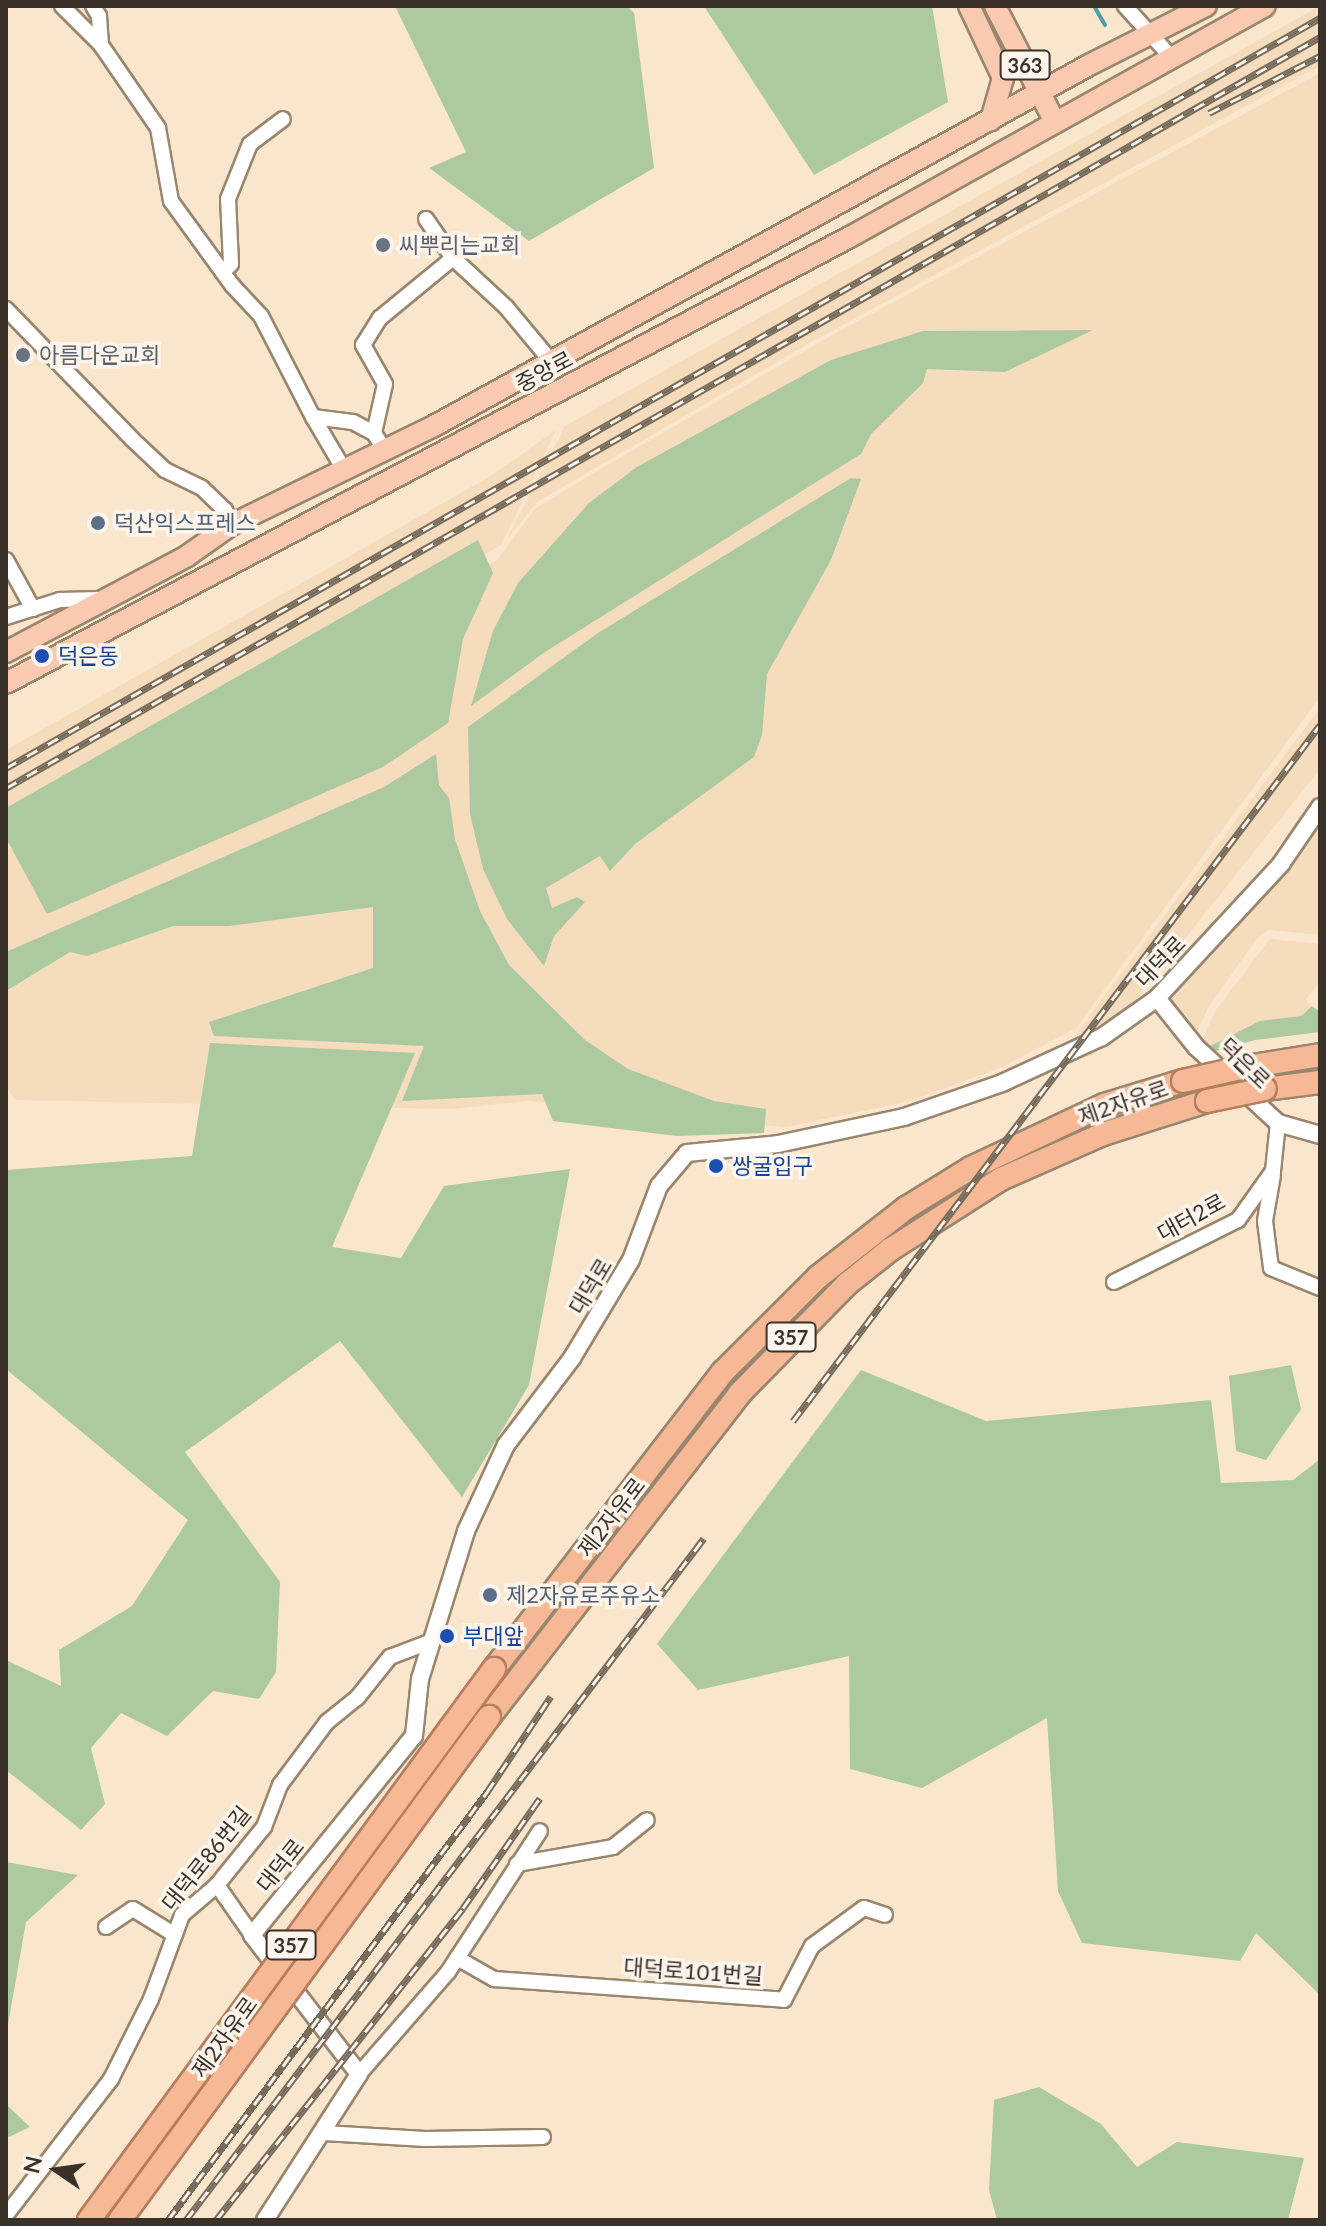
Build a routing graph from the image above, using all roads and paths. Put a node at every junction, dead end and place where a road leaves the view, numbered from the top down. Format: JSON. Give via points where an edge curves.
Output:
{"nodes":[{"id":1,"x":62,"y":6,"type":"edge"},
{"id":2,"x":93,"y":6,"type":"edge"},
{"id":3,"x":969,"y":6,"type":"edge"},
{"id":4,"x":995,"y":6,"type":"edge"},
{"id":5,"x":1125,"y":6,"type":"edge"},
{"id":6,"x":1206,"y":6,"type":"edge"},
{"id":7,"x":1265,"y":6,"type":"edge"},
{"id":8,"x":1152,"y":36,"type":"junction"},
{"id":9,"x":101,"y":45,"type":"junction"},
{"id":10,"x":1172,"y":58,"type":"junction"},
{"id":11,"x":1039,"y":94,"type":"junction"},
{"id":12,"x":283,"y":119,"type":"dead end"},
{"id":13,"x":991,"y":120,"type":"junction"},
{"id":14,"x":1055,"y":122,"type":"junction"},
{"id":15,"x":426,"y":219,"type":"dead end"},
{"id":16,"x":453,"y":258,"type":"junction"},
{"id":17,"x":223,"y":272,"type":"junction"},
{"id":18,"x":6,"y":309,"type":"edge"},
{"id":19,"x":550,"y":360,"type":"junction"},
{"id":20,"x":313,"y":417,"type":"junction"},
{"id":21,"x":379,"y":441,"type":"junction"},
{"id":22,"x":343,"y":468,"type":"junction"},
{"id":23,"x":231,"y":525,"type":"junction"},
{"id":24,"x":6,"y":560,"type":"edge"},
{"id":25,"x":100,"y":599,"type":"junction"},
{"id":26,"x":33,"y":609,"type":"junction"},
{"id":27,"x":6,"y":617,"type":"edge"},
{"id":28,"x":6,"y":652,"type":"edge"},
{"id":29,"x":6,"y":683,"type":"edge"},
{"id":30,"x":1320,"y":807,"type":"edge"},
{"id":31,"x":1157,"y":998,"type":"junction"},
{"id":32,"x":1320,"y":1055,"type":"edge"},
{"id":33,"x":1320,"y":1082,"type":"edge"},
{"id":34,"x":1278,"y":1123,"type":"junction"},
{"id":35,"x":1320,"y":1135,"type":"edge"},
{"id":36,"x":1273,"y":1171,"type":"junction"},
{"id":37,"x":1114,"y":1282,"type":"dead end"},
{"id":38,"x":1320,"y":1288,"type":"edge"},
{"id":39,"x":432,"y":1641,"type":"junction"},
{"id":40,"x":647,"y":1820,"type":"dead end"},
{"id":41,"x":540,"y":1831,"type":"dead end"},
{"id":42,"x":517,"y":1864,"type":"junction"},
{"id":43,"x":217,"y":1885,"type":"junction"},
{"id":44,"x":885,"y":1915,"type":"dead end"},
{"id":45,"x":106,"y":1927,"type":"dead end"},
{"id":46,"x":175,"y":1935,"type":"junction"},
{"id":47,"x":252,"y":1935,"type":"junction"},
{"id":48,"x":457,"y":1958,"type":"junction"},
{"id":49,"x":359,"y":2074,"type":"junction"},
{"id":50,"x":324,"y":2133,"type":"junction"},
{"id":51,"x":543,"y":2137,"type":"dead end"},
{"id":52,"x":6,"y":2215,"type":"edge"},
{"id":53,"x":89,"y":2220,"type":"edge"},
{"id":54,"x":120,"y":2220,"type":"edge"},
{"id":55,"x":265,"y":2220,"type":"edge"}],
"edges":[{"from":1,"to":9,"type":"street"},
{"from":2,"to":9,"type":"street"},
{"from":3,"to":13,"type":"main road","via":[[1003,78]]},
{"from":4,"to":11,"type":"main road","number":"363"},
{"from":5,"to":8,"type":"street"},
{"from":6,"to":8,"type":"main road"},
{"from":7,"to":10,"type":"main road"},
{"from":8,"to":10,"type":"street"},
{"from":8,"to":11,"type":"main road","name":"중앙로"},
{"from":9,"to":17,"type":"street","via":[[158,128],[171,201]]},
{"from":10,"to":14,"type":"main road","name":"중앙로"},
{"from":11,"to":13,"type":"main road","name":"중앙로"},
{"from":11,"to":14,"type":"main road","number":"363"},
{"from":12,"to":17,"type":"street","via":[[250,144],[228,199],[231,264]]},
{"from":13,"to":19,"type":"main road","name":"중앙로"},
{"from":14,"to":29,"type":"main road","name":"중앙로","via":[[834,245]]},
{"from":15,"to":16,"type":"street","name":"중앙로"},
{"from":16,"to":19,"type":"street","name":"중앙로","via":[[506,307]]},
{"from":16,"to":21,"type":"street","via":[[380,318],[363,345],[385,384]]},
{"from":17,"to":20,"type":"street","via":[[261,316]]},
{"from":18,"to":23,"type":"street","via":[[165,470],[202,488],[225,510]]},
{"from":19,"to":21,"type":"main road","name":"중앙로"},
{"from":20,"to":21,"type":"street","via":[[353,422]]},
{"from":20,"to":22,"type":"street"},
{"from":21,"to":22,"type":"main road","name":"중앙로"},
{"from":22,"to":23,"type":"main road","name":"중앙로"},
{"from":23,"to":25,"type":"main road","name":"중앙로","via":[[187,556]]},
{"from":24,"to":26,"type":"street"},
{"from":25,"to":26,"type":"street","via":[[60,600]]},
{"from":25,"to":28,"type":"main road","name":"중앙로"},
{"from":26,"to":27,"type":"street"},
{"from":30,"to":31,"type":"street","name":"대덕로","via":[[1281,864]]},
{"from":31,"to":34,"type":"street","name":"덕은로","via":[[1196,1047]]},
{"from":31,"to":39,"type":"street","name":"대덕로","via":[[1102,1037],[1002,1083],[904,1117],[778,1144],[687,1153],[659,1186],[631,1260],[572,1358],[506,1445],[466,1531]]},
{"from":32,"to":53,"type":"highway","name":"제2자유로","number":"357","bridge":true,"via":[[1183,1081],[1104,1105],[971,1168],[906,1208],[818,1277],[723,1372],[494,1669]]},
{"from":33,"to":54,"type":"highway","name":"제2자유로","number":"357","bridge":true,"via":[[1207,1101],[1103,1134],[1001,1179],[891,1249],[847,1284],[740,1393],[489,1717]]},
{"from":34,"to":35,"type":"street","name":"덕은로"},
{"from":34,"to":36,"type":"street","name":"대터2로"},
{"from":36,"to":37,"type":"street","name":"대터2로","via":[[1238,1220]]},
{"from":36,"to":38,"type":"street","via":[[1265,1221],[1271,1268]]},
{"from":39,"to":43,"type":"street","name":"대덕로86번길","via":[[390,1657],[357,1698],[327,1722],[280,1785],[264,1827]]},
{"from":39,"to":47,"type":"street","name":"대덕로","via":[[420,1679],[414,1736]]},
{"from":40,"to":42,"type":"street","via":[[613,1847]]},
{"from":41,"to":42,"type":"street"},
{"from":42,"to":48,"type":"street"},
{"from":43,"to":46,"type":"street","name":"대덕로86번길","via":[[182,1915]]},
{"from":43,"to":47,"type":"street"},
{"from":44,"to":48,"type":"street","name":"대덕로101번길","via":[[864,1908],[812,1946],[784,2000],[494,1979]]},
{"from":45,"to":46,"type":"street","name":"대덕로86번길","via":[[133,1909]]},
{"from":46,"to":52,"type":"street","name":"대덕로86번길","via":[[151,1999],[111,2079]]},
{"from":47,"to":49,"type":"street"},
{"from":48,"to":49,"type":"street"},
{"from":49,"to":50,"type":"street"},
{"from":50,"to":51,"type":"street","via":[[425,2139]]},
{"from":50,"to":55,"type":"street"}]}
